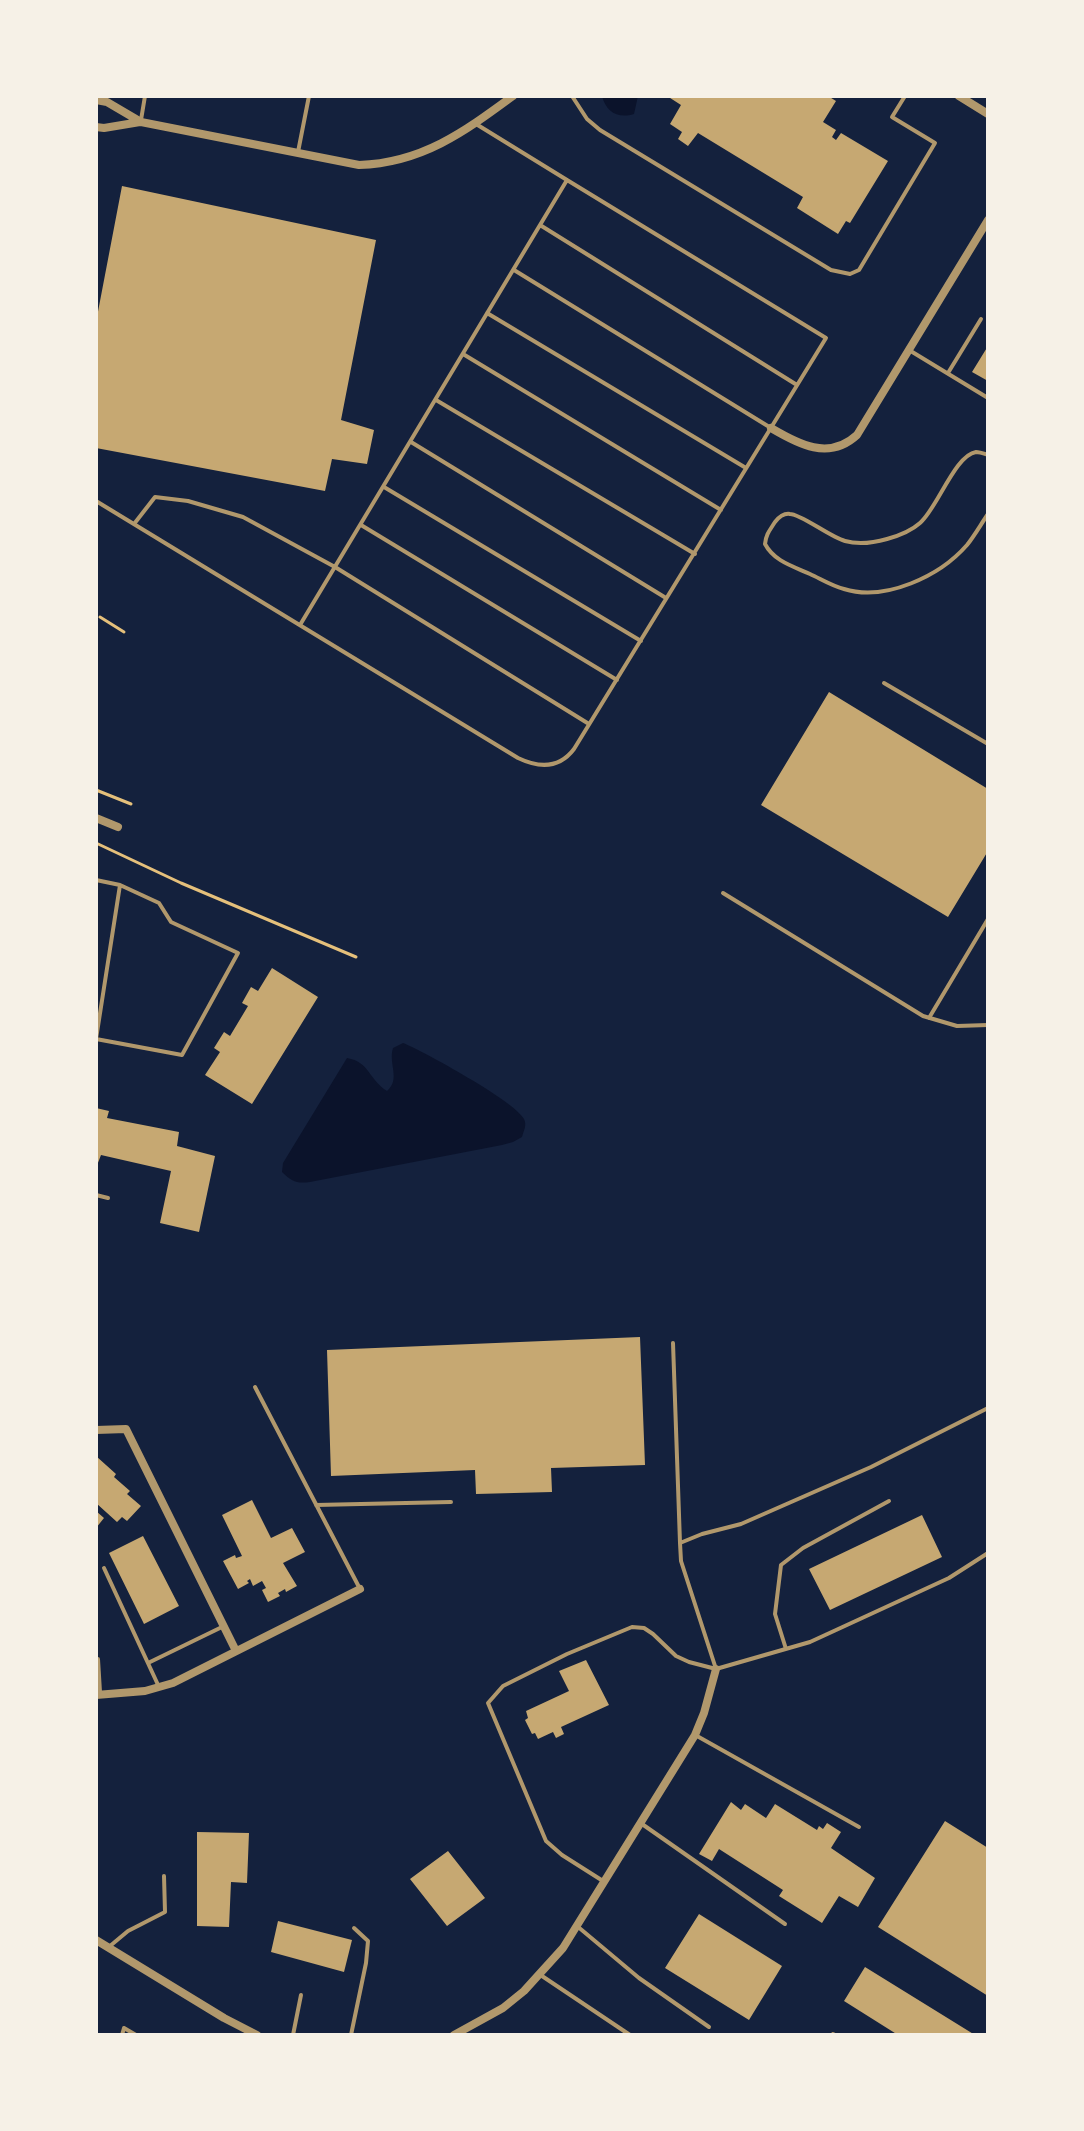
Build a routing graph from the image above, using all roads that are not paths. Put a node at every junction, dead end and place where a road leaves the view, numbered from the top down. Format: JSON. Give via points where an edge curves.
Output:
{"nodes":[{"id":1,"x":145,"y":96,"type":"edge"},
{"id":2,"x":309,"y":96,"type":"edge"},
{"id":3,"x":513,"y":96,"type":"edge"},
{"id":4,"x":572,"y":96,"type":"edge"},
{"id":5,"x":905,"y":96,"type":"edge"},
{"id":6,"x":959,"y":96,"type":"edge"},
{"id":7,"x":96,"y":100,"type":"edge"},
{"id":8,"x":988,"y":114,"type":"edge"},
{"id":9,"x":141,"y":122,"type":"junction"},
{"id":10,"x":475,"y":124,"type":"junction"},
{"id":11,"x":96,"y":127,"type":"edge"},
{"id":12,"x":298,"y":154,"type":"junction"},
{"id":13,"x":567,"y":180,"type":"junction"},
{"id":14,"x":988,"y":220,"type":"edge"},
{"id":15,"x":540,"y":225,"type":"junction"},
{"id":16,"x":513,"y":270,"type":"junction"},
{"id":17,"x":487,"y":313,"type":"junction"},
{"id":18,"x":981,"y":319,"type":"dead end"},
{"id":19,"x":909,"y":350,"type":"junction"},
{"id":20,"x":463,"y":354,"type":"junction"},
{"id":21,"x":948,"y":373,"type":"junction"},
{"id":22,"x":797,"y":385,"type":"junction"},
{"id":23,"x":988,"y":398,"type":"edge"},
{"id":24,"x":436,"y":400,"type":"junction"},
{"id":25,"x":771,"y":428,"type":"junction"},
{"id":26,"x":411,"y":442,"type":"junction"},
{"id":27,"x":988,"y":455,"type":"edge"},
{"id":28,"x":746,"y":468,"type":"junction"},
{"id":29,"x":384,"y":487,"type":"junction"},
{"id":30,"x":96,"y":501,"type":"edge"},
{"id":31,"x":721,"y":510,"type":"junction"},
{"id":32,"x":988,"y":514,"type":"edge"},
{"id":33,"x":134,"y":524,"type":"junction"},
{"id":34,"x":361,"y":525,"type":"junction"},
{"id":35,"x":695,"y":554,"type":"junction"},
{"id":36,"x":335,"y":567,"type":"junction"},
{"id":37,"x":666,"y":598,"type":"junction"},
{"id":38,"x":300,"y":625,"type":"junction"},
{"id":39,"x":641,"y":641,"type":"junction"},
{"id":40,"x":617,"y":680,"type":"junction"},
{"id":41,"x":884,"y":683,"type":"dead end"},
{"id":42,"x":589,"y":724,"type":"junction"},
{"id":43,"x":988,"y":744,"type":"edge"},
{"id":44,"x":96,"y":818,"type":"edge"},
{"id":45,"x":118,"y":827,"type":"dead end"},
{"id":46,"x":96,"y":880,"type":"edge"},
{"id":47,"x":120,"y":885,"type":"junction"},
{"id":48,"x":723,"y":893,"type":"dead end"},
{"id":49,"x":988,"y":919,"type":"edge"},
{"id":50,"x":929,"y":1018,"type":"junction"},
{"id":51,"x":988,"y":1025,"type":"edge"},
{"id":52,"x":96,"y":1039,"type":"edge"},
{"id":53,"x":96,"y":1195,"type":"edge"},
{"id":54,"x":108,"y":1198,"type":"dead end"},
{"id":55,"x":673,"y":1343,"type":"dead end"},
{"id":56,"x":255,"y":1387,"type":"dead end"},
{"id":57,"x":988,"y":1408,"type":"edge"},
{"id":58,"x":96,"y":1430,"type":"edge"},
{"id":59,"x":889,"y":1501,"type":"dead end"},
{"id":60,"x":451,"y":1502,"type":"dead end"},
{"id":61,"x":316,"y":1505,"type":"junction"},
{"id":62,"x":680,"y":1543,"type":"junction"},
{"id":63,"x":988,"y":1553,"type":"edge"},
{"id":64,"x":104,"y":1568,"type":"dead end"},
{"id":65,"x":360,"y":1589,"type":"joint"},
{"id":66,"x":224,"y":1626,"type":"junction"},
{"id":67,"x":786,"y":1649,"type":"junction"},
{"id":68,"x":236,"y":1651,"type":"junction"},
{"id":69,"x":96,"y":1659,"type":"edge"},
{"id":70,"x":148,"y":1663,"type":"junction"},
{"id":71,"x":716,"y":1669,"type":"junction"},
{"id":72,"x":159,"y":1687,"type":"junction"},
{"id":73,"x":98,"y":1695,"type":"edge"},
{"id":74,"x":695,"y":1735,"type":"junction"},
{"id":75,"x":640,"y":1823,"type":"junction"},
{"id":76,"x":859,"y":1827,"type":"dead end"},
{"id":77,"x":164,"y":1876,"type":"dead end"},
{"id":78,"x":603,"y":1881,"type":"junction"},
{"id":79,"x":785,"y":1924,"type":"dead end"},
{"id":80,"x":577,"y":1925,"type":"junction"},
{"id":81,"x":354,"y":1928,"type":"dead end"},
{"id":82,"x":96,"y":1940,"type":"edge"},
{"id":83,"x":108,"y":1948,"type":"junction"},
{"id":84,"x":539,"y":1974,"type":"junction"},
{"id":85,"x":301,"y":1995,"type":"dead end"},
{"id":86,"x":709,"y":2027,"type":"dead end"},
{"id":87,"x":122,"y":2035,"type":"edge"},
{"id":88,"x":136,"y":2035,"type":"edge"},
{"id":89,"x":257,"y":2035,"type":"edge"},
{"id":90,"x":293,"y":2035,"type":"edge"},
{"id":91,"x":351,"y":2035,"type":"edge"},
{"id":92,"x":454,"y":2035,"type":"edge"},
{"id":93,"x":630,"y":2035,"type":"edge"}],
"edges":[{"from":1,"to":9,"type":"lane"},
{"from":2,"to":12,"type":"lane"},
{"from":3,"to":10,"type":"street"},
{"from":4,"to":5,"type":"lane","via":[[600,130],[831,270],[850,274],[859,270],[935,143],[892,117]]},
{"from":6,"to":8,"type":"street"},
{"from":7,"to":9,"type":"street"},
{"from":9,"to":11,"type":"street"},
{"from":9,"to":12,"type":"street"},
{"from":10,"to":12,"type":"street","via":[[435,148],[387,163],[359,165]]},
{"from":10,"to":13,"type":"lane"},
{"from":13,"to":15,"type":"lane"},
{"from":13,"to":22,"type":"lane","via":[[826,338]]},
{"from":14,"to":19,"type":"street"},
{"from":15,"to":16,"type":"lane"},
{"from":15,"to":22,"type":"lane"},
{"from":16,"to":17,"type":"lane"},
{"from":16,"to":25,"type":"lane"},
{"from":17,"to":20,"type":"lane"},
{"from":17,"to":28,"type":"lane"},
{"from":18,"to":21,"type":"lane"},
{"from":19,"to":21,"type":"lane"},
{"from":19,"to":25,"type":"street","via":[[848,443],[815,448]]},
{"from":20,"to":24,"type":"lane"},
{"from":20,"to":31,"type":"lane"},
{"from":21,"to":23,"type":"lane"},
{"from":22,"to":25,"type":"lane"},
{"from":24,"to":26,"type":"lane"},
{"from":24,"to":35,"type":"lane"},
{"from":25,"to":28,"type":"lane"},
{"from":26,"to":29,"type":"lane"},
{"from":26,"to":37,"type":"lane"},
{"from":27,"to":32,"type":"lane","via":[[967,456],[920,524],[904,533],[867,544],[846,541],[788,513],[766,535],[765,544],[789,565],[845,590],[870,593],[937,570],[967,544]]},
{"from":28,"to":31,"type":"lane"},
{"from":29,"to":34,"type":"lane"},
{"from":29,"to":39,"type":"lane"},
{"from":30,"to":33,"type":"lane"},
{"from":31,"to":35,"type":"lane"},
{"from":33,"to":36,"type":"lane","via":[[155,497],[188,501],[243,517]]},
{"from":33,"to":38,"type":"lane"},
{"from":34,"to":36,"type":"lane"},
{"from":34,"to":40,"type":"lane"},
{"from":35,"to":37,"type":"lane"},
{"from":36,"to":38,"type":"lane"},
{"from":36,"to":42,"type":"lane"},
{"from":37,"to":39,"type":"lane"},
{"from":38,"to":42,"type":"lane","via":[[527,762],[548,765],[564,760]]},
{"from":39,"to":40,"type":"lane"},
{"from":40,"to":42,"type":"lane"},
{"from":41,"to":43,"type":"lane"},
{"from":44,"to":45,"type":"street"},
{"from":46,"to":47,"type":"lane"},
{"from":47,"to":52,"type":"lane"},
{"from":47,"to":52,"type":"lane","via":[[159,903],[171,922],[238,953],[182,1055]]},
{"from":48,"to":50,"type":"lane"},
{"from":49,"to":50,"type":"lane"},
{"from":50,"to":51,"type":"lane","via":[[957,1026]]},
{"from":53,"to":54,"type":"lane"},
{"from":55,"to":62,"type":"lane"},
{"from":56,"to":61,"type":"lane"},
{"from":57,"to":62,"type":"lane","via":[[741,1524]]},
{"from":58,"to":66,"type":"street","via":[[126,1429]]},
{"from":59,"to":67,"type":"lane","via":[[781,1565],[775,1614]]},
{"from":60,"to":61,"type":"lane"},
{"from":61,"to":65,"type":"lane"},
{"from":62,"to":71,"type":"lane"},
{"from":63,"to":67,"type":"lane","via":[[949,1578]]},
{"from":64,"to":70,"type":"lane"},
{"from":65,"to":68,"type":"street"},
{"from":66,"to":68,"type":"street"},
{"from":66,"to":70,"type":"lane"},
{"from":67,"to":71,"type":"lane"},
{"from":68,"to":72,"type":"street"},
{"from":69,"to":73,"type":"lane"},
{"from":70,"to":72,"type":"lane"},
{"from":71,"to":74,"type":"street"},
{"from":71,"to":78,"type":"lane","via":[[676,1656],[644,1628],[632,1627],[503,1686],[488,1703],[546,1841]]},
{"from":72,"to":73,"type":"street"},
{"from":74,"to":75,"type":"street"},
{"from":74,"to":76,"type":"lane"},
{"from":75,"to":78,"type":"street"},
{"from":75,"to":79,"type":"lane"},
{"from":77,"to":83,"type":"lane","via":[[165,1912]]},
{"from":78,"to":80,"type":"street"},
{"from":80,"to":84,"type":"street"},
{"from":80,"to":86,"type":"lane","via":[[639,1978]]},
{"from":81,"to":91,"type":"lane","via":[[368,1941]]},
{"from":82,"to":83,"type":"street"},
{"from":83,"to":89,"type":"street"},
{"from":84,"to":92,"type":"street","via":[[503,2008]]},
{"from":84,"to":93,"type":"lane"},
{"from":85,"to":90,"type":"lane"},
{"from":87,"to":88,"type":"lane","via":[[124,2028]]}]}
